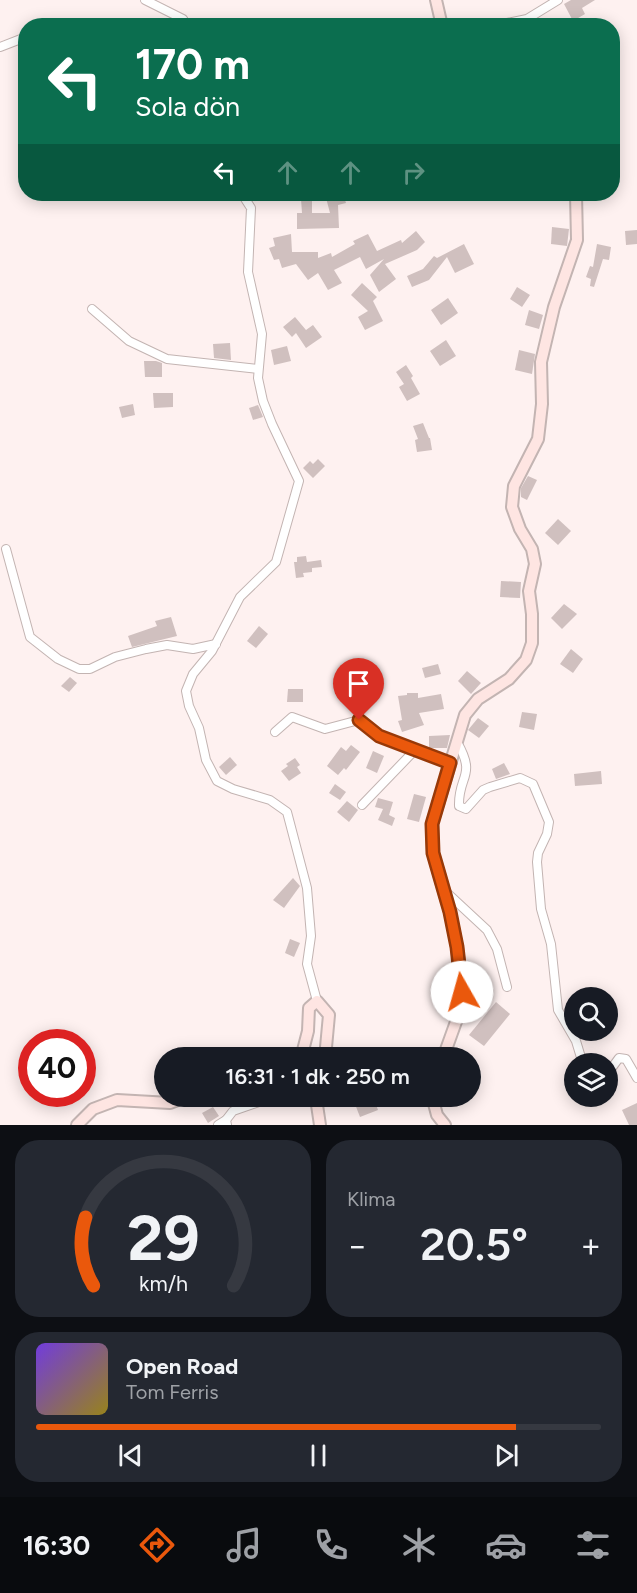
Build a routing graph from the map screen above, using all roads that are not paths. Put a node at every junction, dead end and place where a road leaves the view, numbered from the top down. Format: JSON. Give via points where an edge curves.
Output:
{"nodes":[{"id":1,"x":145,"y":0,"type":"edge"},
{"id":2,"x":436,"y":0,"type":"edge"},
{"id":3,"x":558,"y":0,"type":"edge"},
{"id":4,"x":183,"y":18,"type":"edge"},
{"id":5,"x":441,"y":18,"type":"edge"},
{"id":6,"x":529,"y":18,"type":"edge"},
{"id":7,"x":18,"y":40,"type":"edge"},
{"id":8,"x":0,"y":47,"type":"edge"},
{"id":9,"x":246,"y":201,"type":"edge"},
{"id":10,"x":576,"y":201,"type":"edge"},
{"id":11,"x":92,"y":309,"type":"dead end"},
{"id":12,"x":258,"y":369,"type":"junction"},
{"id":13,"x":6,"y":549,"type":"dead end"},
{"id":14,"x":216,"y":644,"type":"junction"},
{"id":15,"x":275,"y":732,"type":"dead end"},
{"id":16,"x":457,"y":742,"type":"junction"},
{"id":17,"x":415,"y":750,"type":"junction"},
{"id":18,"x":450,"y":763,"type":"junction"},
{"id":19,"x":362,"y":805,"type":"dead end"},
{"id":20,"x":445,"y":891,"type":"junction"},
{"id":21,"x":507,"y":987,"type":"dead end"},
{"id":22,"x":317,"y":1001,"type":"junction"},
{"id":23,"x":304,"y":1047,"type":"edge"},
{"id":24,"x":326,"y":1047,"type":"edge"},
{"id":25,"x":447,"y":1047,"type":"edge"},
{"id":26,"x":580,"y":1053,"type":"edge"},
{"id":27,"x":618,"y":1060,"type":"edge"},
{"id":28,"x":637,"y":1078,"type":"edge"},
{"id":29,"x":154,"y":1102,"type":"edge"},
{"id":30,"x":244,"y":1107,"type":"edge"},
{"id":31,"x":317,"y":1107,"type":"edge"},
{"id":32,"x":435,"y":1107,"type":"edge"},
{"id":33,"x":227,"y":1123,"type":"edge"},
{"id":34,"x":77,"y":1125,"type":"edge"},
{"id":35,"x":218,"y":1125,"type":"edge"},
{"id":36,"x":320,"y":1125,"type":"edge"},
{"id":37,"x":446,"y":1125,"type":"edge"}],
"edges":[{"from":1,"to":4,"type":"street"},
{"from":2,"to":5,"type":"street"},
{"from":3,"to":6,"type":"street"},
{"from":7,"to":8,"type":"street"},
{"from":9,"to":12,"type":"street","via":[[250,208],[248,272],[262,334]]},
{"from":10,"to":16,"type":"street","via":[[577,240],[554,308],[542,362],[543,404],[538,439],[514,486],[512,507],[535,564],[529,591],[532,642],[526,660],[509,679],[478,699],[465,715]]},
{"from":11,"to":12,"type":"street","via":[[129,341],[167,359]]},
{"from":12,"to":14,"type":"street","via":[[263,401],[299,481],[276,562],[240,597]]},
{"from":13,"to":14,"type":"street","via":[[30,637],[58,659],[79,669],[167,645],[193,649]]},
{"from":14,"to":22,"type":"street","via":[[188,682],[189,706],[217,781],[270,800],[287,812],[307,888],[311,936],[307,964]]},
{"from":15,"to":17,"type":"street","via":[[292,717],[325,729],[359,720],[379,736]]},
{"from":16,"to":18,"type":"street"},
{"from":16,"to":26,"type":"street","via":[[467,766],[459,806],[465,808],[483,790],[520,778],[533,784],[539,795],[549,822],[538,853],[541,909],[551,945],[558,1010]]},
{"from":17,"to":18,"type":"street"},
{"from":17,"to":19,"type":"street"},
{"from":18,"to":20,"type":"street","via":[[432,824],[433,853]]},
{"from":20,"to":21,"type":"street","via":[[487,930]]},
{"from":20,"to":25,"type":"street","via":[[462,992]]},
{"from":22,"to":23,"type":"street","via":[[309,1008]]},
{"from":22,"to":24,"type":"street","via":[[329,1015]]},
{"from":27,"to":28,"type":"street","via":[[626,1059]]},
{"from":29,"to":34,"type":"street","via":[[117,1100],[93,1109]]},
{"from":30,"to":33,"type":"street","via":[[233,1111]]},
{"from":31,"to":36,"type":"street"},
{"from":32,"to":37,"type":"street"},
{"from":33,"to":35,"type":"street"}]}
